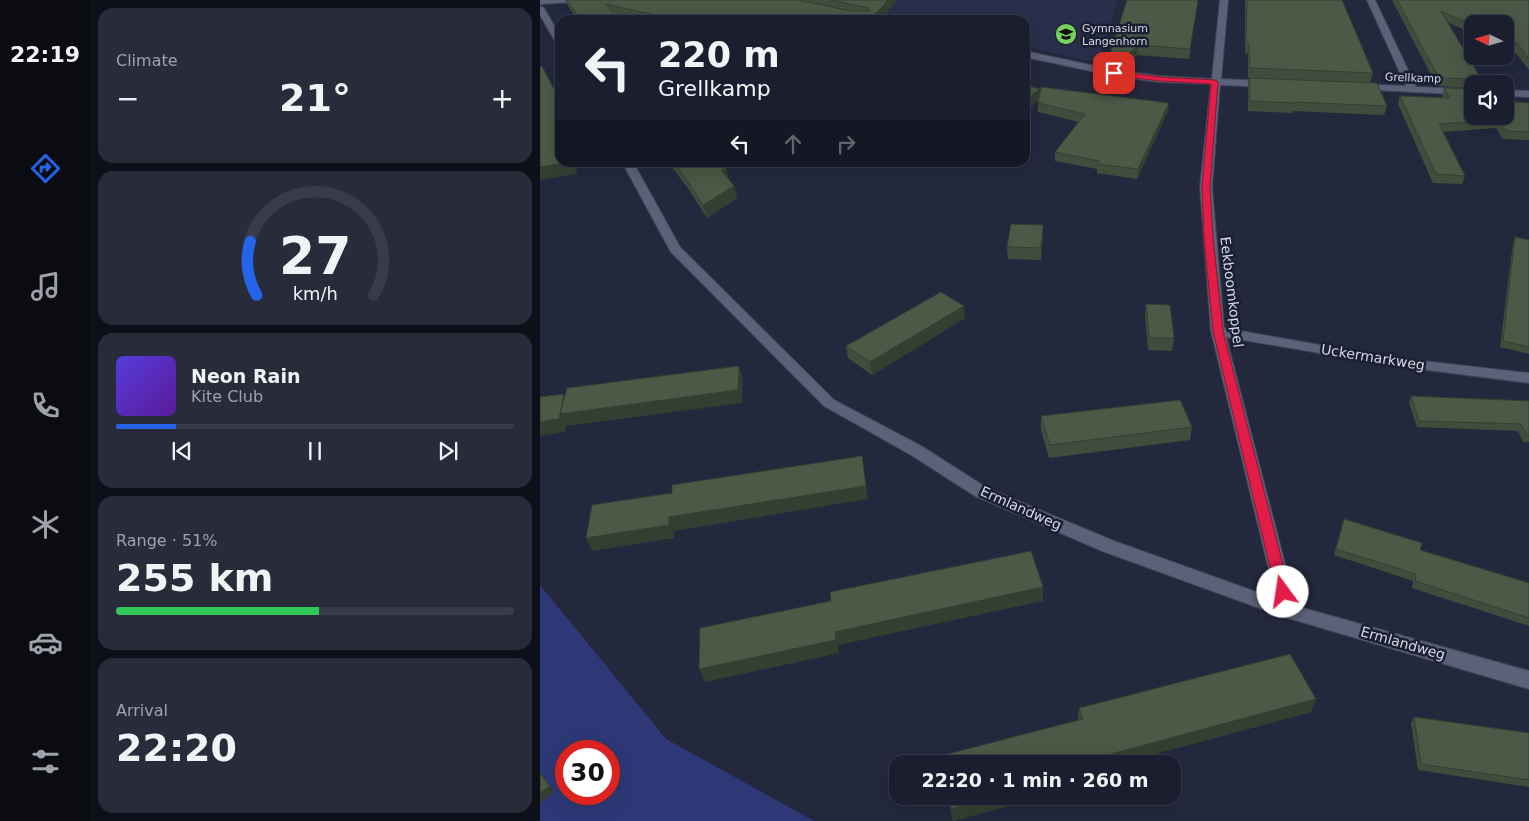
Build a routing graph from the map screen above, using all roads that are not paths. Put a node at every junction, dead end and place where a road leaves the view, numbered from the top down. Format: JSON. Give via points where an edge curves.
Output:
{"nodes":[{"id":1,"x":572,"y":0,"type":"edge"},
{"id":2,"x":1224,"y":0,"type":"edge"},
{"id":3,"x":1371,"y":0,"type":"edge"},
{"id":4,"x":540,"y":2,"type":"edge"},
{"id":5,"x":540,"y":8,"type":"edge"},
{"id":6,"x":555,"y":34,"type":"edge"},
{"id":7,"x":1030,"y":55,"type":"edge"},
{"id":8,"x":1215,"y":82,"type":"junction"},
{"id":9,"x":1274,"y":84,"type":"edge"},
{"id":10,"x":1353,"y":87,"type":"edge"},
{"id":11,"x":1412,"y":89,"type":"junction"},
{"id":12,"x":1464,"y":92,"type":"edge"},
{"id":13,"x":1514,"y":93,"type":"edge"},
{"id":14,"x":1529,"y":94,"type":"edge"},
{"id":15,"x":630,"y":167,"type":"edge"},
{"id":16,"x":1218,"y":331,"type":"junction"},
{"id":17,"x":1529,"y":378,"type":"edge"},
{"id":18,"x":1288,"y":611,"type":"junction"},
{"id":19,"x":1529,"y":680,"type":"edge"}],
"edges":[{"from":1,"to":4,"type":"street"},
{"from":2,"to":8,"type":"street","name":"Eekboomkoppel"},
{"from":3,"to":11,"type":"street"},
{"from":5,"to":6,"type":"street"},
{"from":7,"to":8,"type":"street","via":[[1114,73]]},
{"from":8,"to":9,"type":"street"},
{"from":8,"to":16,"type":"street","name":"Eekboomkoppel","via":[[1206,187]]},
{"from":10,"to":11,"type":"street","name":"Grellkamp"},
{"from":11,"to":12,"type":"street","name":"Grellkamp"},
{"from":13,"to":14,"type":"street"},
{"from":15,"to":18,"type":"street","name":"Ermlandweg","via":[[675,249],[829,404],[916,451],[981,492],[1108,546]]},
{"from":16,"to":17,"type":"street","name":"Uckermarkweg","via":[[1388,361]]},
{"from":16,"to":18,"type":"street","name":"Eekboomkoppel"},
{"from":18,"to":19,"type":"street","name":"Ermlandweg"}]}
